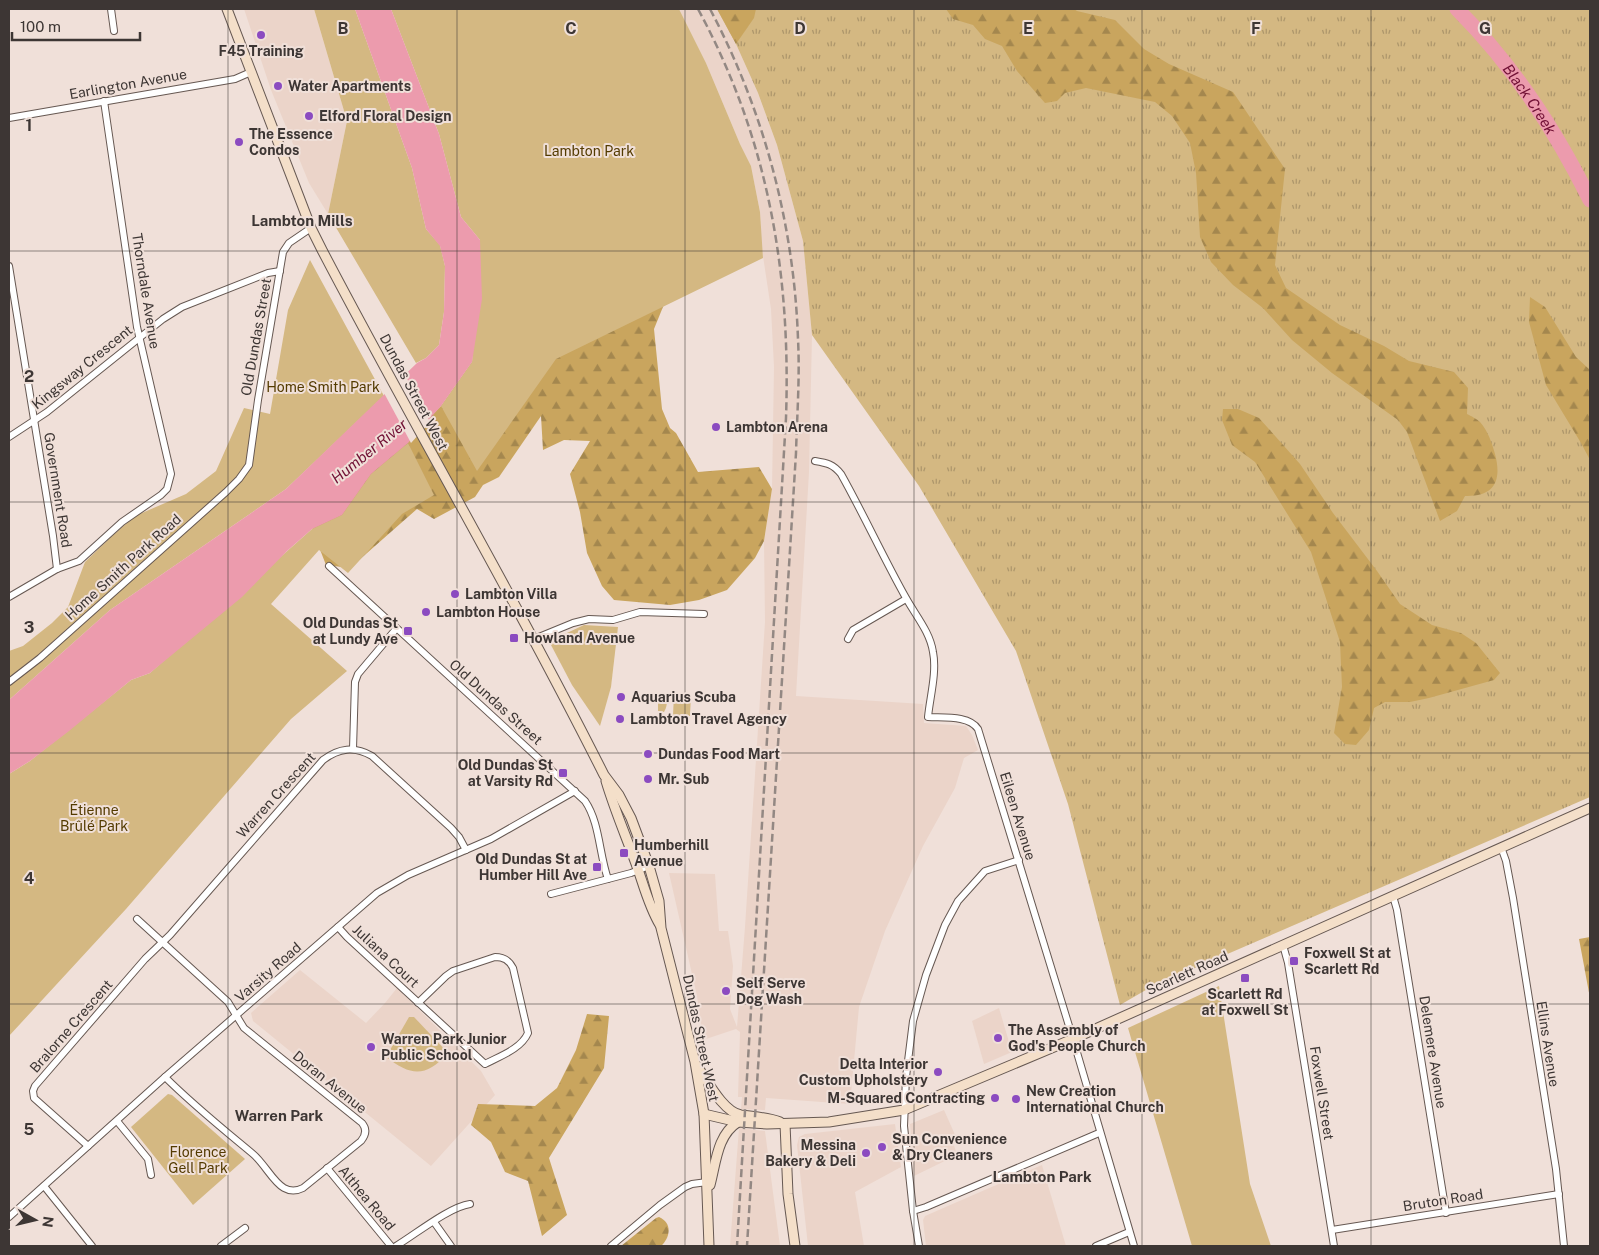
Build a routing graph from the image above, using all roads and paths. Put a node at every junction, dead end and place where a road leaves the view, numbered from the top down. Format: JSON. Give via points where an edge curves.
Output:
{"nodes":[{"id":1,"x":111,"y":9,"type":"edge"},
{"id":2,"x":227,"y":9,"type":"edge"},
{"id":3,"x":114,"y":30,"type":"dead end"},
{"id":4,"x":251,"y":72,"type":"junction"},
{"id":5,"x":104,"y":101,"type":"junction"},
{"id":6,"x":9,"y":118,"type":"edge"},
{"id":7,"x":311,"y":228,"type":"junction"},
{"id":8,"x":9,"y":266,"type":"edge"},
{"id":9,"x":280,"y":271,"type":"junction"},
{"id":10,"x":12,"y":304,"type":"edge"},
{"id":11,"x":139,"y":337,"type":"junction"},
{"id":12,"x":34,"y":422,"type":"junction"},
{"id":13,"x":9,"y":437,"type":"edge"},
{"id":14,"x":815,"y":461,"type":"dead end"},
{"id":15,"x":249,"y":465,"type":"joint"},
{"id":16,"x":329,"y":566,"type":"dead end"},
{"id":17,"x":57,"y":570,"type":"junction"},
{"id":18,"x":9,"y":598,"type":"edge"},
{"id":19,"x":906,"y":599,"type":"junction"},
{"id":20,"x":704,"y":614,"type":"dead end"},
{"id":21,"x":396,"y":629,"type":"junction"},
{"id":22,"x":534,"y":639,"type":"junction"},
{"id":23,"x":848,"y":639,"type":"dead end"},
{"id":24,"x":9,"y":682,"type":"edge"},
{"id":25,"x":352,"y":749,"type":"junction"},
{"id":26,"x":604,"y":775,"type":"junction"},
{"id":27,"x":575,"y":791,"type":"junction"},
{"id":28,"x":1590,"y":808,"type":"edge"},
{"id":29,"x":1502,"y":847,"type":"junction"},
{"id":30,"x":466,"y":850,"type":"junction"},
{"id":31,"x":1019,"y":860,"type":"junction"},
{"id":32,"x":648,"y":866,"type":"junction"},
{"id":33,"x":639,"y":870,"type":"junction"},
{"id":34,"x":608,"y":879,"type":"junction"},
{"id":35,"x":551,"y":894,"type":"dead end"},
{"id":36,"x":1393,"y":896,"type":"junction"},
{"id":37,"x":138,"y":919,"type":"dead end"},
{"id":38,"x":338,"y":927,"type":"junction"},
{"id":39,"x":661,"y":928,"type":"junction"},
{"id":40,"x":163,"y":942,"type":"junction"},
{"id":41,"x":1284,"y":945,"type":"junction"},
{"id":42,"x":418,"y":1002,"type":"junction"},
{"id":43,"x":237,"y":1016,"type":"junction"},
{"id":44,"x":1073,"y":1039,"type":"junction"},
{"id":45,"x":695,"y":1062,"type":"junction"},
{"id":46,"x":165,"y":1078,"type":"junction"},
{"id":47,"x":904,"y":1110,"type":"junction"},
{"id":48,"x":704,"y":1114,"type":"junction"},
{"id":49,"x":117,"y":1122,"type":"junction"},
{"id":50,"x":738,"y":1122,"type":"junction"},
{"id":51,"x":785,"y":1124,"type":"junction"},
{"id":52,"x":1099,"y":1133,"type":"junction"},
{"id":53,"x":88,"y":1146,"type":"junction"},
{"id":54,"x":327,"y":1168,"type":"junction"},
{"id":55,"x":151,"y":1175,"type":"dead end"},
{"id":56,"x":707,"y":1182,"type":"junction"},
{"id":57,"x":44,"y":1186,"type":"junction"},
{"id":58,"x":1559,"y":1194,"type":"junction"},
{"id":59,"x":707,"y":1198,"type":"junction"},
{"id":60,"x":470,"y":1204,"type":"dead end"},
{"id":61,"x":913,"y":1211,"type":"junction"},
{"id":62,"x":10,"y":1213,"type":"edge"},
{"id":63,"x":1446,"y":1213,"type":"junction"},
{"id":64,"x":434,"y":1222,"type":"junction"},
{"id":65,"x":245,"y":1228,"type":"dead end"},
{"id":66,"x":1332,"y":1230,"type":"junction"},
{"id":67,"x":1129,"y":1232,"type":"junction"},
{"id":68,"x":92,"y":1246,"type":"edge"},
{"id":69,"x":221,"y":1246,"type":"edge"},
{"id":70,"x":391,"y":1246,"type":"edge"},
{"id":71,"x":396,"y":1246,"type":"edge"},
{"id":72,"x":451,"y":1246,"type":"edge"},
{"id":73,"x":610,"y":1246,"type":"edge"},
{"id":74,"x":709,"y":1246,"type":"edge"},
{"id":75,"x":795,"y":1246,"type":"edge"},
{"id":76,"x":919,"y":1246,"type":"edge"},
{"id":77,"x":1096,"y":1246,"type":"edge"},
{"id":78,"x":1134,"y":1246,"type":"edge"},
{"id":79,"x":1334,"y":1246,"type":"edge"},
{"id":80,"x":1564,"y":1246,"type":"edge"}],
"edges":[{"from":1,"to":3,"type":"street"},
{"from":2,"to":4,"type":"main road","name":"Dundas Street West"},
{"from":4,"to":5,"type":"street","name":"Earlington Avenue","via":[[235,79]]},
{"from":4,"to":7,"type":"main road","name":"Dundas Street West"},
{"from":5,"to":6,"type":"street","name":"Earlington Avenue"},
{"from":5,"to":11,"type":"street","name":"Thorndale Avenue"},
{"from":7,"to":9,"type":"street","name":"Old Dundas Street","via":[[284,248]]},
{"from":7,"to":22,"type":"main road","name":"Dundas Street West"},
{"from":8,"to":10,"type":"street","name":"Government Road"},
{"from":9,"to":11,"type":"street","name":"Kingsway Crescent","via":[[182,307]]},
{"from":9,"to":15,"type":"street","name":"Old Dundas Street"},
{"from":10,"to":12,"type":"street","name":"Government Road"},
{"from":11,"to":12,"type":"street","name":"Kingsway Crescent"},
{"from":11,"to":17,"type":"street","name":"Thorndale Avenue","via":[[171,474],[170,483],[161,495],[122,522],[79,561]]},
{"from":12,"to":13,"type":"street","name":"Kingsway Crescent"},
{"from":12,"to":17,"type":"street","name":"Government Road"},
{"from":14,"to":19,"type":"street","name":"Eileen Avenue","via":[[828,463],[841,474]]},
{"from":15,"to":24,"type":"street","name":"Home Smith Park Road","via":[[226,492]]},
{"from":16,"to":21,"type":"street","name":"Old Dundas Street"},
{"from":17,"to":18,"type":"street"},
{"from":19,"to":23,"type":"street","via":[[853,630]]},
{"from":19,"to":31,"type":"street","name":"Eileen Avenue","via":[[926,630],[933,650],[935,663],[928,717],[967,720],[974,724]]},
{"from":20,"to":22,"type":"street","via":[[640,612],[614,620],[589,619]]},
{"from":21,"to":25,"type":"street","via":[[358,674],[355,682]]},
{"from":21,"to":27,"type":"street","name":"Old Dundas Street"},
{"from":22,"to":26,"type":"main road","name":"Dundas Street West"},
{"from":25,"to":30,"type":"street","via":[[366,753],[383,765],[455,833]]},
{"from":25,"to":40,"type":"street","name":"Warren Crescent","via":[[336,752],[323,760]]},
{"from":26,"to":32,"type":"main road","name":"Dundas Street West","via":[[631,818]]},
{"from":26,"to":33,"type":"main road","name":"Dundas Street West"},
{"from":27,"to":30,"type":"street","name":"Varsity Road"},
{"from":27,"to":34,"type":"street","name":"Old Dundas Street","via":[[589,806]]},
{"from":28,"to":29,"type":"main road","name":"Scarlett Road"},
{"from":29,"to":36,"type":"main road","name":"Scarlett Road"},
{"from":29,"to":58,"type":"street","name":"Ellins Avenue","via":[[1513,898]]},
{"from":30,"to":38,"type":"street","name":"Varsity Road","via":[[408,875],[377,893]]},
{"from":31,"to":44,"type":"street","name":"Eileen Avenue"},
{"from":31,"to":47,"type":"street","via":[[986,871],[958,901],[945,925],[913,1021]]},
{"from":32,"to":33,"type":"street"},
{"from":32,"to":39,"type":"main road","name":"Dundas Street West","via":[[659,901]]},
{"from":33,"to":34,"type":"street"},
{"from":33,"to":39,"type":"main road","name":"Dundas Street West","via":[[651,910]]},
{"from":34,"to":35,"type":"street"},
{"from":36,"to":41,"type":"main road","name":"Scarlett Road"},
{"from":36,"to":63,"type":"street","name":"Delemere Avenue"},
{"from":37,"to":40,"type":"street"},
{"from":38,"to":42,"type":"street","name":"Juliana Court"},
{"from":38,"to":43,"type":"street","name":"Varsity Road"},
{"from":39,"to":45,"type":"main road","name":"Dundas Street West"},
{"from":40,"to":43,"type":"street","via":[[228,1002]]},
{"from":40,"to":53,"type":"street","name":"Bralorne Crescent","via":[[34,1089],[34,1098]]},
{"from":41,"to":44,"type":"main road","name":"Scarlett Road"},
{"from":41,"to":66,"type":"street","name":"Foxwell Street"},
{"from":42,"to":42,"type":"street","name":"Juliana Court","via":[[453,972],[501,957],[513,968],[528,1033],[519,1045],[485,1064]]},
{"from":43,"to":46,"type":"street","name":"Varsity Road"},
{"from":43,"to":54,"type":"street","name":"Doran Avenue","via":[[244,1028],[363,1125],[366,1131],[362,1139]]},
{"from":44,"to":47,"type":"main road","name":"Scarlett Road"},
{"from":44,"to":52,"type":"street","name":"Eileen Avenue"},
{"from":45,"to":48,"type":"main road","name":"Dundas Street West"},
{"from":45,"to":51,"type":"main road","name":"Scarlett Road","via":[[729,1110],[739,1115],[768,1117]]},
{"from":46,"to":49,"type":"street","name":"Varsity Road"},
{"from":46,"to":54,"type":"street","name":"Althea Road","via":[[254,1155],[285,1189],[300,1189]]},
{"from":47,"to":51,"type":"main road","name":"Scarlett Road","via":[[829,1122]]},
{"from":47,"to":61,"type":"street"},
{"from":48,"to":50,"type":"main road","name":"Scarlett Road"},
{"from":48,"to":56,"type":"main road","name":"Dundas Street West"},
{"from":49,"to":53,"type":"street","name":"Varsity Road"},
{"from":49,"to":55,"type":"street","via":[[148,1159]]},
{"from":50,"to":51,"type":"main road","name":"Scarlett Road"},
{"from":50,"to":59,"type":"main road","via":[[728,1128],[720,1143]]},
{"from":51,"to":75,"type":"main road","via":[[788,1194]]},
{"from":52,"to":61,"type":"street"},
{"from":52,"to":67,"type":"street","name":"Eileen Avenue"},
{"from":53,"to":57,"type":"street","name":"Varsity Road"},
{"from":54,"to":70,"type":"street","name":"Althea Road"},
{"from":56,"to":59,"type":"main road","name":"Dundas Street West"},
{"from":56,"to":73,"type":"street","via":[[685,1187]]},
{"from":57,"to":62,"type":"street","name":"Varsity Road"},
{"from":57,"to":68,"type":"street"},
{"from":58,"to":63,"type":"street","name":"Bruton Road"},
{"from":58,"to":80,"type":"street","name":"Ellins Avenue"},
{"from":59,"to":74,"type":"main road","name":"Dundas Street West"},
{"from":60,"to":64,"type":"street","via":[[460,1205]]},
{"from":61,"to":76,"type":"street"},
{"from":63,"to":66,"type":"street","name":"Bruton Road"},
{"from":64,"to":71,"type":"street"},
{"from":64,"to":72,"type":"street"},
{"from":65,"to":69,"type":"street"},
{"from":66,"to":79,"type":"street","name":"Foxwell Street"},
{"from":67,"to":77,"type":"street"},
{"from":67,"to":78,"type":"street","name":"Eileen Avenue"}]}
